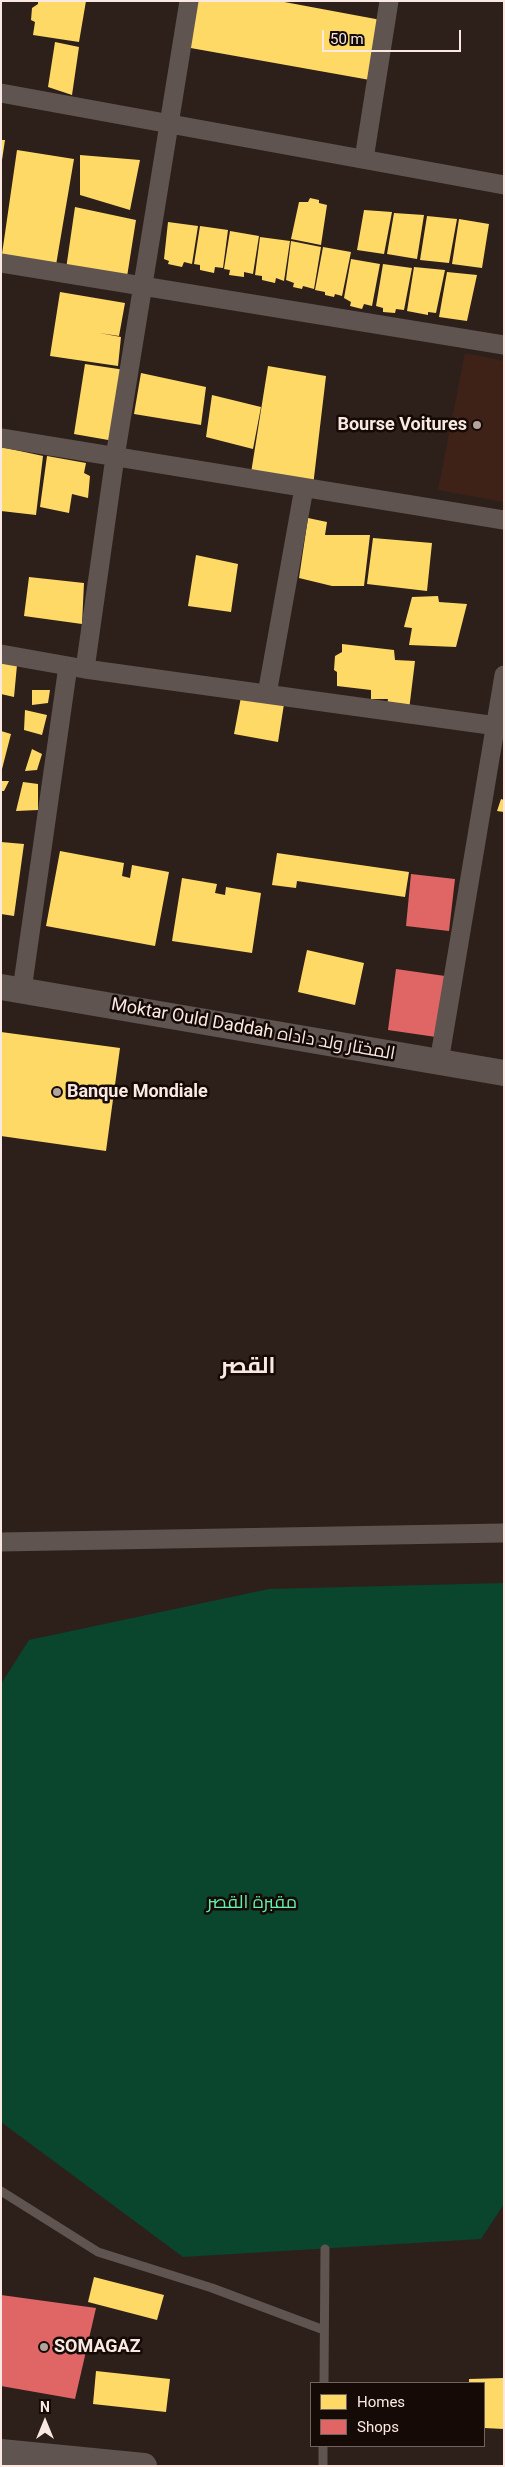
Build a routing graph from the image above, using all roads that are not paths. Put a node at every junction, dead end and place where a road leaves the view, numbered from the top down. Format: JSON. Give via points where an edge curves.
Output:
{"nodes":[{"id":1,"x":189,"y":1,"type":"edge"},
{"id":2,"x":389,"y":1,"type":"edge"},
{"id":3,"x":1,"y":93,"type":"edge"},
{"id":4,"x":169,"y":124,"type":"junction"},
{"id":5,"x":364,"y":159,"type":"junction"},
{"id":6,"x":504,"y":185,"type":"edge"},
{"id":7,"x":1,"y":262,"type":"edge"},
{"id":8,"x":143,"y":286,"type":"junction"},
{"id":9,"x":504,"y":345,"type":"edge"},
{"id":10,"x":1,"y":438,"type":"edge"},
{"id":11,"x":115,"y":457,"type":"junction"},
{"id":12,"x":304,"y":488,"type":"junction"},
{"id":13,"x":504,"y":520,"type":"edge"},
{"id":14,"x":1,"y":654,"type":"edge"},
{"id":15,"x":76,"y":668,"type":"junction"},
{"id":16,"x":504,"y":675,"type":"edge"},
{"id":17,"x":268,"y":694,"type":"junction"},
{"id":18,"x":500,"y":726,"type":"edge"},
{"id":19,"x":12,"y":989,"type":"edge"},
{"id":20,"x":439,"y":1062,"type":"junction"},
{"id":21,"x":504,"y":1073,"type":"edge"},
{"id":22,"x":504,"y":1533,"type":"edge"},
{"id":23,"x":1,"y":1542,"type":"edge"},
{"id":24,"x":1,"y":2191,"type":"edge"},
{"id":25,"x":325,"y":2248,"type":"dead end"},
{"id":26,"x":324,"y":2330,"type":"junction"},
{"id":27,"x":324,"y":2382,"type":"edge"},
{"id":28,"x":323,"y":2447,"type":"edge"},
{"id":29,"x":1,"y":2452,"type":"edge"},
{"id":30,"x":144,"y":2466,"type":"edge"},
{"id":31,"x":323,"y":2466,"type":"edge"}],
"edges":[{"from":1,"to":4,"type":"street"},
{"from":2,"to":5,"type":"street"},
{"from":3,"to":4,"type":"street"},
{"from":4,"to":5,"type":"street"},
{"from":4,"to":8,"type":"street"},
{"from":5,"to":6,"type":"street"},
{"from":7,"to":8,"type":"street"},
{"from":8,"to":9,"type":"street"},
{"from":8,"to":11,"type":"street"},
{"from":10,"to":11,"type":"street"},
{"from":11,"to":12,"type":"street"},
{"from":11,"to":15,"type":"street"},
{"from":12,"to":13,"type":"street"},
{"from":12,"to":17,"type":"street"},
{"from":14,"to":15,"type":"street"},
{"from":15,"to":17,"type":"street"},
{"from":15,"to":19,"type":"street"},
{"from":16,"to":18,"type":"street"},
{"from":17,"to":18,"type":"street"},
{"from":18,"to":20,"type":"street"},
{"from":19,"to":20,"type":"main road","name":"Moktar Ould Daddah المختار ولد داداه"},
{"from":20,"to":21,"type":"main road","name":"Moktar Ould Daddah المختار ولد داداه"},
{"from":22,"to":23,"type":"street"},
{"from":24,"to":26,"type":"lane","via":[[98,2252],[212,2288]]},
{"from":25,"to":26,"type":"lane"},
{"from":26,"to":27,"type":"lane"},
{"from":28,"to":31,"type":"lane"},
{"from":29,"to":30,"type":"main road"}]}
